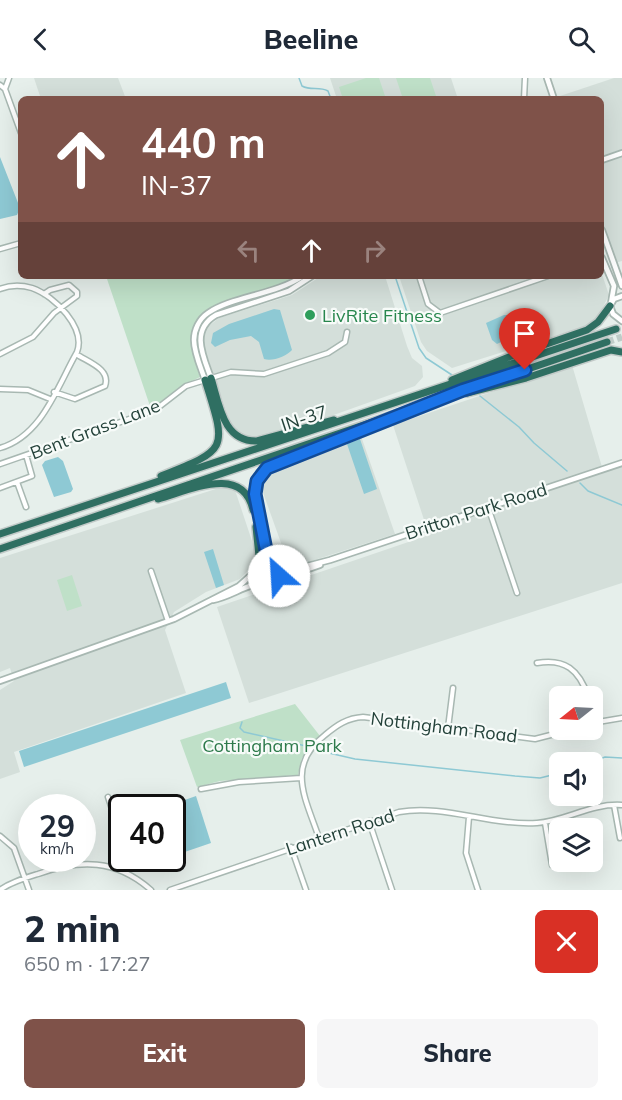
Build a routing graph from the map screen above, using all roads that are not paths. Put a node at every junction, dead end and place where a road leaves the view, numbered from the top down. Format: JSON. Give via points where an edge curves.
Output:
{"nodes":[{"id":1,"x":9,"y":78,"type":"edge"},
{"id":2,"x":525,"y":78,"type":"edge"},
{"id":3,"x":547,"y":78,"type":"edge"},
{"id":4,"x":0,"y":85,"type":"edge"},
{"id":5,"x":5,"y":89,"type":"junction"},
{"id":6,"x":524,"y":96,"type":"edge"},
{"id":7,"x":553,"y":96,"type":"edge"},
{"id":8,"x":18,"y":125,"type":"edge"},
{"id":9,"x":622,"y":153,"type":"edge"},
{"id":10,"x":604,"y":159,"type":"edge"},
{"id":11,"x":604,"y":236,"type":"edge"},
{"id":12,"x":18,"y":244,"type":"edge"},
{"id":13,"x":0,"y":249,"type":"edge"},
{"id":14,"x":604,"y":263,"type":"edge"},
{"id":15,"x":622,"y":265,"type":"edge"},
{"id":16,"x":615,"y":268,"type":"junction"},
{"id":17,"x":297,"y":279,"type":"edge"},
{"id":18,"x":308,"y":279,"type":"edge"},
{"id":19,"x":420,"y":279,"type":"edge"},
{"id":20,"x":544,"y":279,"type":"edge"},
{"id":21,"x":622,"y":286,"type":"edge"},
{"id":22,"x":0,"y":289,"type":"edge"},
{"id":23,"x":44,"y":294,"type":"junction"},
{"id":24,"x":622,"y":296,"type":"edge"},
{"id":25,"x":611,"y":305,"type":"junction"},
{"id":26,"x":60,"y":309,"type":"junction"},
{"id":27,"x":622,"y":321,"type":"edge"},
{"id":28,"x":616,"y":329,"type":"dead end"},
{"id":29,"x":347,"y":332,"type":"dead end"},
{"id":30,"x":608,"y":342,"type":"tunnel mouth"},
{"id":31,"x":622,"y":352,"type":"edge"},
{"id":32,"x":0,"y":354,"type":"edge"},
{"id":33,"x":76,"y":354,"type":"junction"},
{"id":34,"x":208,"y":379,"type":"junction"},
{"id":35,"x":0,"y":389,"type":"edge"},
{"id":36,"x":54,"y":392,"type":"junction"},
{"id":37,"x":417,"y":396,"type":"junction"},
{"id":38,"x":50,"y":399,"type":"junction"},
{"id":39,"x":436,"y":402,"type":"junction"},
{"id":40,"x":369,"y":412,"type":"junction"},
{"id":41,"x":406,"y":413,"type":"junction"},
{"id":42,"x":0,"y":448,"type":"edge"},
{"id":43,"x":26,"y":456,"type":"junction"},
{"id":44,"x":622,"y":463,"type":"edge"},
{"id":45,"x":0,"y":464,"type":"edge"},
{"id":46,"x":17,"y":482,"type":"junction"},
{"id":47,"x":0,"y":488,"type":"edge"},
{"id":48,"x":118,"y":494,"type":"junction"},
{"id":49,"x":26,"y":507,"type":"dead end"},
{"id":50,"x":126,"y":507,"type":"junction"},
{"id":51,"x":488,"y":507,"type":"junction"},
{"id":52,"x":0,"y":534,"type":"edge"},
{"id":53,"x":0,"y":549,"type":"edge"},
{"id":54,"x":330,"y":560,"type":"junction"},
{"id":55,"x":277,"y":567,"type":"junction"},
{"id":56,"x":259,"y":568,"type":"junction"},
{"id":57,"x":151,"y":571,"type":"dead end"},
{"id":58,"x":275,"y":582,"type":"junction"},
{"id":59,"x":265,"y":584,"type":"junction"},
{"id":60,"x":517,"y":593,"type":"dead end"},
{"id":61,"x":211,"y":600,"type":"junction"},
{"id":62,"x":168,"y":621,"type":"junction"},
{"id":63,"x":537,"y":663,"type":"dead end"},
{"id":64,"x":0,"y":681,"type":"edge"},
{"id":65,"x":584,"y":686,"type":"edge"},
{"id":66,"x":453,"y":688,"type":"dead end"},
{"id":67,"x":622,"y":718,"type":"edge"},
{"id":68,"x":603,"y":721,"type":"edge"},
{"id":69,"x":448,"y":728,"type":"junction"},
{"id":70,"x":549,"y":735,"type":"edge"},
{"id":71,"x":301,"y":778,"type":"junction"},
{"id":72,"x":201,"y":789,"type":"dead end"},
{"id":73,"x":614,"y":805,"type":"junction"},
{"id":74,"x":622,"y":805,"type":"edge"},
{"id":75,"x":469,"y":817,"type":"junction"},
{"id":76,"x":369,"y":821,"type":"junction"},
{"id":77,"x":544,"y":822,"type":"junction"},
{"id":78,"x":0,"y":836,"type":"edge"},
{"id":79,"x":319,"y":838,"type":"junction"},
{"id":80,"x":620,"y":838,"type":"dead end"},
{"id":81,"x":291,"y":847,"type":"junction"},
{"id":82,"x":549,"y":849,"type":"edge"},
{"id":83,"x":108,"y":866,"type":"edge"},
{"id":84,"x":126,"y":872,"type":"edge"},
{"id":85,"x":25,"y":878,"type":"junction"},
{"id":86,"x":0,"y":890,"type":"edge"},
{"id":87,"x":29,"y":890,"type":"edge"},
{"id":88,"x":150,"y":890,"type":"edge"},
{"id":89,"x":170,"y":890,"type":"edge"},
{"id":90,"x":306,"y":890,"type":"edge"},
{"id":91,"x":392,"y":890,"type":"edge"},
{"id":92,"x":478,"y":890,"type":"edge"}],
"edges":[{"from":1,"to":5,"type":"street"},
{"from":2,"to":6,"type":"street"},
{"from":3,"to":7,"type":"street"},
{"from":4,"to":5,"type":"street"},
{"from":5,"to":8,"type":"street"},
{"from":9,"to":10,"type":"street"},
{"from":11,"to":16,"type":"street"},
{"from":12,"to":13,"type":"street"},
{"from":14,"to":25,"type":"street","via":[[614,286]]},
{"from":15,"to":16,"type":"street"},
{"from":16,"to":21,"type":"street"},
{"from":17,"to":34,"type":"street","via":[[203,317],[196,327],[194,347]]},
{"from":18,"to":34,"type":"street","via":[[290,291],[216,315],[202,326],[200,344]]},
{"from":19,"to":20,"type":"street","via":[[428,304],[440,313]]},
{"from":22,"to":23,"type":"street","via":[[24,286]]},
{"from":23,"to":26,"type":"street"},
{"from":23,"to":26,"type":"street","via":[[74,286],[76,296]]},
{"from":24,"to":25,"type":"street"},
{"from":25,"to":27,"type":"street","via":[[613,314]]},
{"from":25,"to":37,"type":"highway","via":[[587,330],[509,357]]},
{"from":26,"to":32,"type":"street","via":[[33,337]]},
{"from":26,"to":33,"type":"street","via":[[79,334]]},
{"from":28,"to":37,"type":"highway","name":"IN-37"},
{"from":29,"to":34,"type":"street","name":"Bent Grass Lane","via":[[345,342],[328,352],[264,374],[233,372]]},
{"from":30,"to":39,"type":"highway","name":"IN-37"},
{"from":31,"to":39,"type":"highway","via":[[611,350]]},
{"from":33,"to":36,"type":"street"},
{"from":33,"to":36,"type":"street","via":[[104,372],[105,386],[75,399]]},
{"from":34,"to":40,"type":"highway","via":[[226,424],[246,440],[257,441]]},
{"from":34,"to":43,"type":"street","name":"Bent Grass Lane","via":[[182,388],[159,409]]},
{"from":34,"to":48,"type":"highway","via":[[220,430],[212,452]]},
{"from":35,"to":38,"type":"street","via":[[28,390]]},
{"from":36,"to":38,"type":"street"},
{"from":37,"to":40,"type":"highway","name":"IN-37"},
{"from":38,"to":42,"type":"street","via":[[29,433]]},
{"from":39,"to":41,"type":"highway","name":"IN-37"},
{"from":40,"to":48,"type":"highway","name":"IN-37"},
{"from":41,"to":50,"type":"highway","name":"IN-37"},
{"from":41,"to":55,"type":"highway","via":[[273,464],[261,473],[255,494],[266,550]]},
{"from":43,"to":45,"type":"street","name":"Bent Grass Lane"},
{"from":43,"to":46,"type":"street","via":[[32,476]]},
{"from":44,"to":51,"type":"street","name":"Britton Park Road"},
{"from":46,"to":47,"type":"street"},
{"from":46,"to":49,"type":"street"},
{"from":48,"to":52,"type":"highway","name":"IN-37"},
{"from":50,"to":53,"type":"highway","name":"IN-37"},
{"from":50,"to":56,"type":"highway","via":[[220,482],[236,485],[252,503],[261,552]]},
{"from":51,"to":54,"type":"street","name":"Britton Park Road"},
{"from":51,"to":60,"type":"street"},
{"from":54,"to":55,"type":"street","name":"Britton Park Road","via":[[292,570]]},
{"from":54,"to":58,"type":"street","name":"Britton Park Road"},
{"from":55,"to":56,"type":"street","via":[[270,563]]},
{"from":55,"to":58,"type":"street","via":[[279,576]]},
{"from":56,"to":59,"type":"street","via":[[259,580]]},
{"from":56,"to":61,"type":"street","via":[[247,581]]},
{"from":57,"to":62,"type":"street"},
{"from":58,"to":59,"type":"street"},
{"from":59,"to":61,"type":"street","via":[[254,584],[231,596]]},
{"from":61,"to":62,"type":"street"},
{"from":62,"to":64,"type":"street"},
{"from":63,"to":65,"type":"street","via":[[558,661],[581,678]]},
{"from":66,"to":69,"type":"street"},
{"from":67,"to":68,"type":"street"},
{"from":69,"to":70,"type":"street","name":"Nottingham Road","via":[[535,739]]},
{"from":69,"to":71,"type":"street","name":"Nottingham Road","via":[[363,717],[348,720],[314,744],[304,759]]},
{"from":71,"to":72,"type":"street"},
{"from":71,"to":79,"type":"street"},
{"from":73,"to":74,"type":"street","name":"Lantern Road"},
{"from":73,"to":77,"type":"street","name":"Lantern Road"},
{"from":73,"to":80,"type":"street"},
{"from":75,"to":76,"type":"street","name":"Lantern Road","via":[[409,811]]},
{"from":75,"to":77,"type":"street","name":"Lantern Road"},
{"from":75,"to":92,"type":"street","via":[[466,853]]},
{"from":76,"to":79,"type":"street","name":"Lantern Road"},
{"from":76,"to":91,"type":"street"},
{"from":77,"to":82,"type":"street"},
{"from":78,"to":85,"type":"street","via":[[14,848]]},
{"from":79,"to":81,"type":"street","name":"Lantern Road"},
{"from":81,"to":89,"type":"street","name":"Lantern Road"},
{"from":81,"to":90,"type":"street"},
{"from":83,"to":85,"type":"street","via":[[72,862]]},
{"from":84,"to":88,"type":"street"},
{"from":85,"to":86,"type":"street"},
{"from":85,"to":87,"type":"street"}]}
